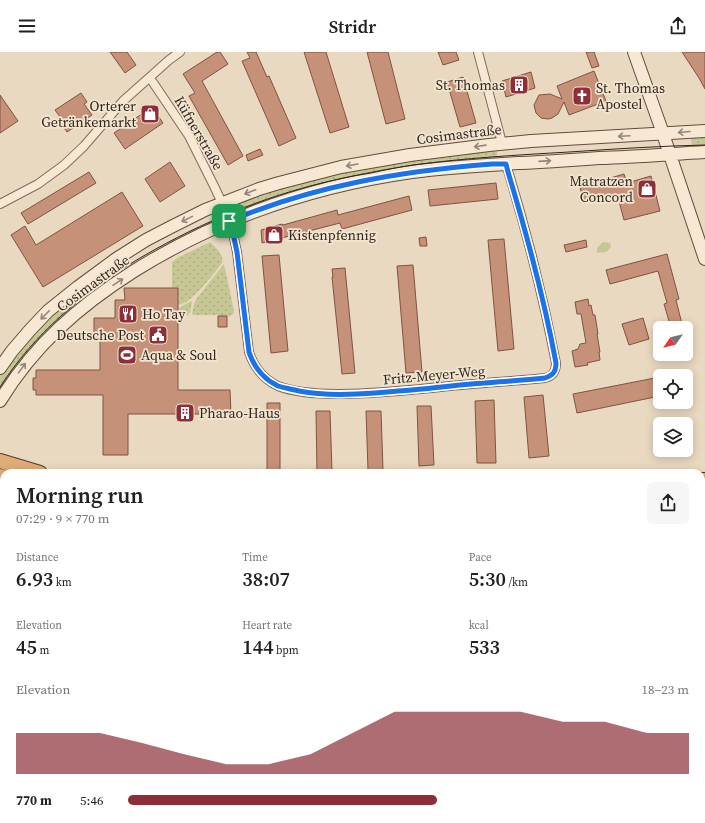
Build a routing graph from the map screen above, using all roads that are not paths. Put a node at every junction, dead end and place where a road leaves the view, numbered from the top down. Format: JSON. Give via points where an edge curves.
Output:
{"nodes":[{"id":1,"x":180,"y":52,"type":"edge"},
{"id":2,"x":478,"y":52,"type":"edge"},
{"id":3,"x":634,"y":52,"type":"edge"},
{"id":4,"x":150,"y":78,"type":"junction"},
{"id":5,"x":705,"y":131,"type":"edge"},
{"id":6,"x":663,"y":134,"type":"junction"},
{"id":7,"x":502,"y":143,"type":"junction"},
{"id":8,"x":705,"y":152,"type":"edge"},
{"id":9,"x":670,"y":155,"type":"junction"},
{"id":10,"x":506,"y":164,"type":"junction"},
{"id":11,"x":222,"y":203,"type":"junction"},
{"id":12,"x":0,"y":204,"type":"edge"},
{"id":13,"x":229,"y":221,"type":"junction"},
{"id":14,"x":705,"y":259,"type":"edge"},
{"id":15,"x":0,"y":368,"type":"edge"},
{"id":16,"x":0,"y":400,"type":"edge"},
{"id":17,"x":0,"y":462,"type":"edge"},
{"id":18,"x":25,"y":469,"type":"edge"}],
"edges":[{"from":1,"to":4,"type":"street"},
{"from":2,"to":7,"type":"street"},
{"from":3,"to":6,"type":"main road"},
{"from":4,"to":11,"type":"street","name":"Küfnerstraße","via":[[189,136]]},
{"from":4,"to":12,"type":"street","via":[[123,101],[64,165],[38,184]]},
{"from":5,"to":6,"type":"main road","name":"Cosimastraße","one_way":true},
{"from":6,"to":7,"type":"main road","name":"Cosimastraße","one_way":true},
{"from":6,"to":9,"type":"main road"},
{"from":7,"to":11,"type":"main road","name":"Cosimastraße","one_way":true,"via":[[341,167],[279,182]]},
{"from":8,"to":9,"type":"main road","name":"Cosimastraße"},
{"from":10,"to":9,"type":"main road","name":"Cosimastraße","one_way":true},
{"from":9,"to":14,"type":"main road"},
{"from":10,"to":13,"type":"main road","name":"Cosimastraße","via":[[412,172],[346,184],[280,202]]},
{"from":10,"to":13,"type":"street","name":"Fritz-Meyer-Weg","via":[[535,267],[556,363],[553,374],[545,378],[354,394],[308,393],[278,386],[260,373],[249,352],[237,252]]},
{"from":11,"to":13,"type":"main road"},
{"from":11,"to":15,"type":"main road","name":"Cosimastraße","one_way":true,"via":[[146,240],[78,287],[48,311]]},
{"from":16,"to":13,"type":"main road","name":"Cosimastraße","one_way":true,"via":[[43,343],[89,302],[157,257]]},
{"from":17,"to":18,"type":"highway"}]}
